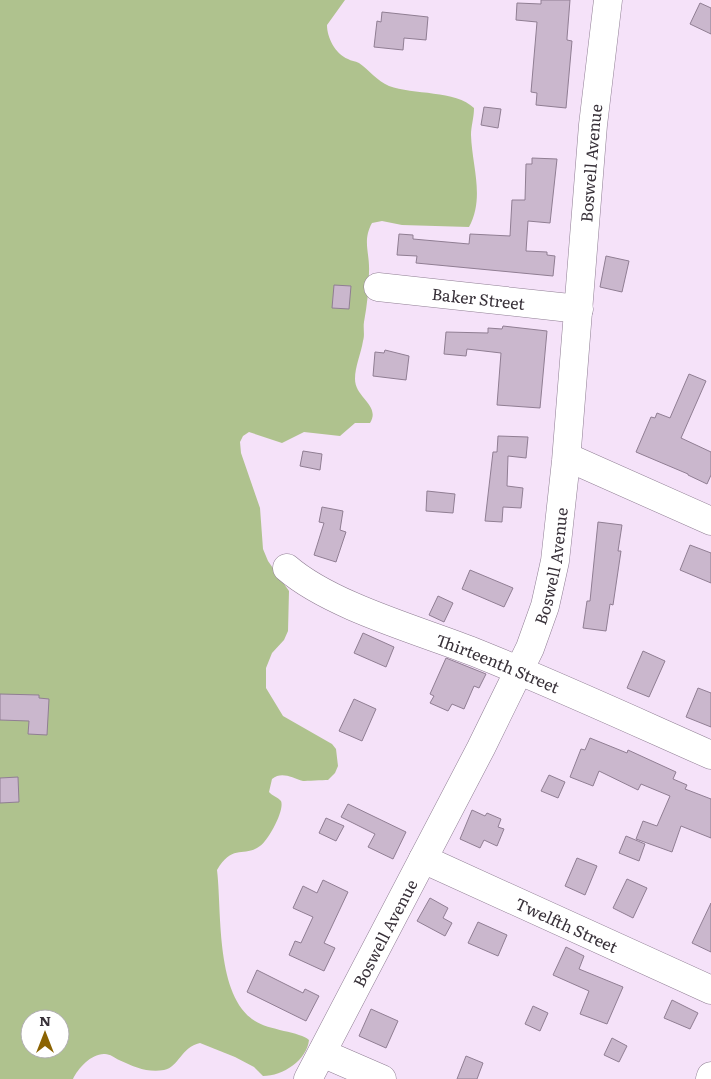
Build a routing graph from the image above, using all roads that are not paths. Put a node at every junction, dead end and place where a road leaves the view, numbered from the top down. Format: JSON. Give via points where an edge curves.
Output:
{"nodes":[{"id":1,"x":608,"y":0,"type":"edge"},
{"id":2,"x":378,"y":287,"type":"dead end"},
{"id":3,"x":578,"y":309,"type":"junction"},
{"id":4,"x":567,"y":457,"type":"junction"},
{"id":5,"x":711,"y":521,"type":"edge"},
{"id":6,"x":287,"y":568,"type":"dead end"},
{"id":7,"x":519,"y":670,"type":"junction"},
{"id":8,"x":711,"y":755,"type":"edge"},
{"id":9,"x":423,"y":859,"type":"junction"},
{"id":10,"x":711,"y":990,"type":"edge"},
{"id":11,"x":322,"y":1053,"type":"junction"},
{"id":12,"x":308,"y":1079,"type":"edge"},
{"id":13,"x":382,"y":1079,"type":"edge"}],
"edges":[{"from":1,"to":3,"type":"street","name":"Boswell Avenue","via":[[593,126]]},
{"from":2,"to":3,"type":"street","name":"Baker Street"},
{"from":3,"to":4,"type":"street","name":"Boswell Avenue"},
{"from":4,"to":5,"type":"street"},
{"from":4,"to":7,"type":"street","name":"Boswell Avenue","via":[[550,585],[538,628]]},
{"from":6,"to":7,"type":"street","name":"Thirteenth Street","via":[[330,595]]},
{"from":7,"to":8,"type":"street","name":"Thirteenth Street"},
{"from":7,"to":9,"type":"street","name":"Boswell Avenue"},
{"from":9,"to":10,"type":"street","name":"Twelfth Street"},
{"from":9,"to":11,"type":"street","name":"Boswell Avenue"},
{"from":11,"to":12,"type":"street","name":"Boswell Avenue"},
{"from":11,"to":13,"type":"street"}]}
